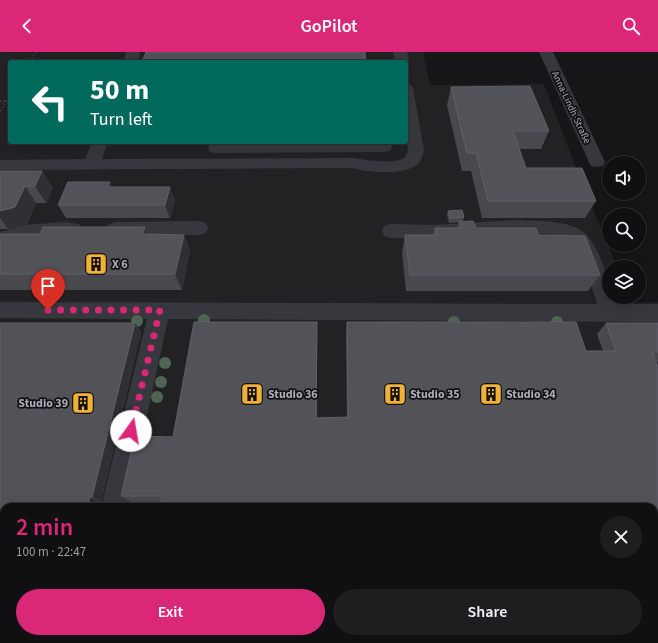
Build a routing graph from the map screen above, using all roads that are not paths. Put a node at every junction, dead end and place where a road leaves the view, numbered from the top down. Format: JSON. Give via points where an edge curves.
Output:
{"nodes":[{"id":1,"x":546,"y":52,"type":"edge"},
{"id":2,"x":408,"y":100,"type":"edge"},
{"id":3,"x":99,"y":144,"type":"edge"},
{"id":4,"x":383,"y":144,"type":"edge"},
{"id":5,"x":360,"y":145,"type":"edge"},
{"id":6,"x":597,"y":162,"type":"dead end"},
{"id":7,"x":189,"y":163,"type":"junction"},
{"id":8,"x":354,"y":163,"type":"junction"},
{"id":9,"x":92,"y":164,"type":"junction"},
{"id":10,"x":0,"y":165,"type":"edge"},
{"id":11,"x":199,"y":228,"type":"dead end"},
{"id":12,"x":391,"y":232,"type":"dead end"},
{"id":13,"x":0,"y":241,"type":"edge"},
{"id":14,"x":0,"y":310,"type":"edge"},
{"id":15,"x":160,"y":310,"type":"junction"},
{"id":16,"x":610,"y":313,"type":"junction"},
{"id":17,"x":658,"y":314,"type":"edge"},
{"id":18,"x":115,"y":503,"type":"edge"}],
"edges":[{"from":1,"to":6,"type":"street","name":"Anna-Lindh-Straße"},
{"from":2,"to":8,"type":"street","via":[[416,150],[414,158],[408,163],[396,165],[366,166]]},
{"from":3,"to":9,"type":"street"},
{"from":4,"to":5,"type":"street","via":[[384,148]]},
{"from":5,"to":7,"type":"street","via":[[199,148],[192,150]]},
{"from":5,"to":8,"type":"street","via":[[359,159]]},
{"from":7,"to":8,"type":"street"},
{"from":7,"to":9,"type":"street"},
{"from":9,"to":10,"type":"street"},
{"from":11,"to":13,"type":"street","via":[[37,231],[17,234]]},
{"from":12,"to":16,"type":"street","via":[[514,227],[568,232],[578,238],[590,257]]},
{"from":14,"to":15,"type":"street"},
{"from":15,"to":16,"type":"street"},
{"from":15,"to":18,"type":"street"},
{"from":16,"to":17,"type":"street"}]}
